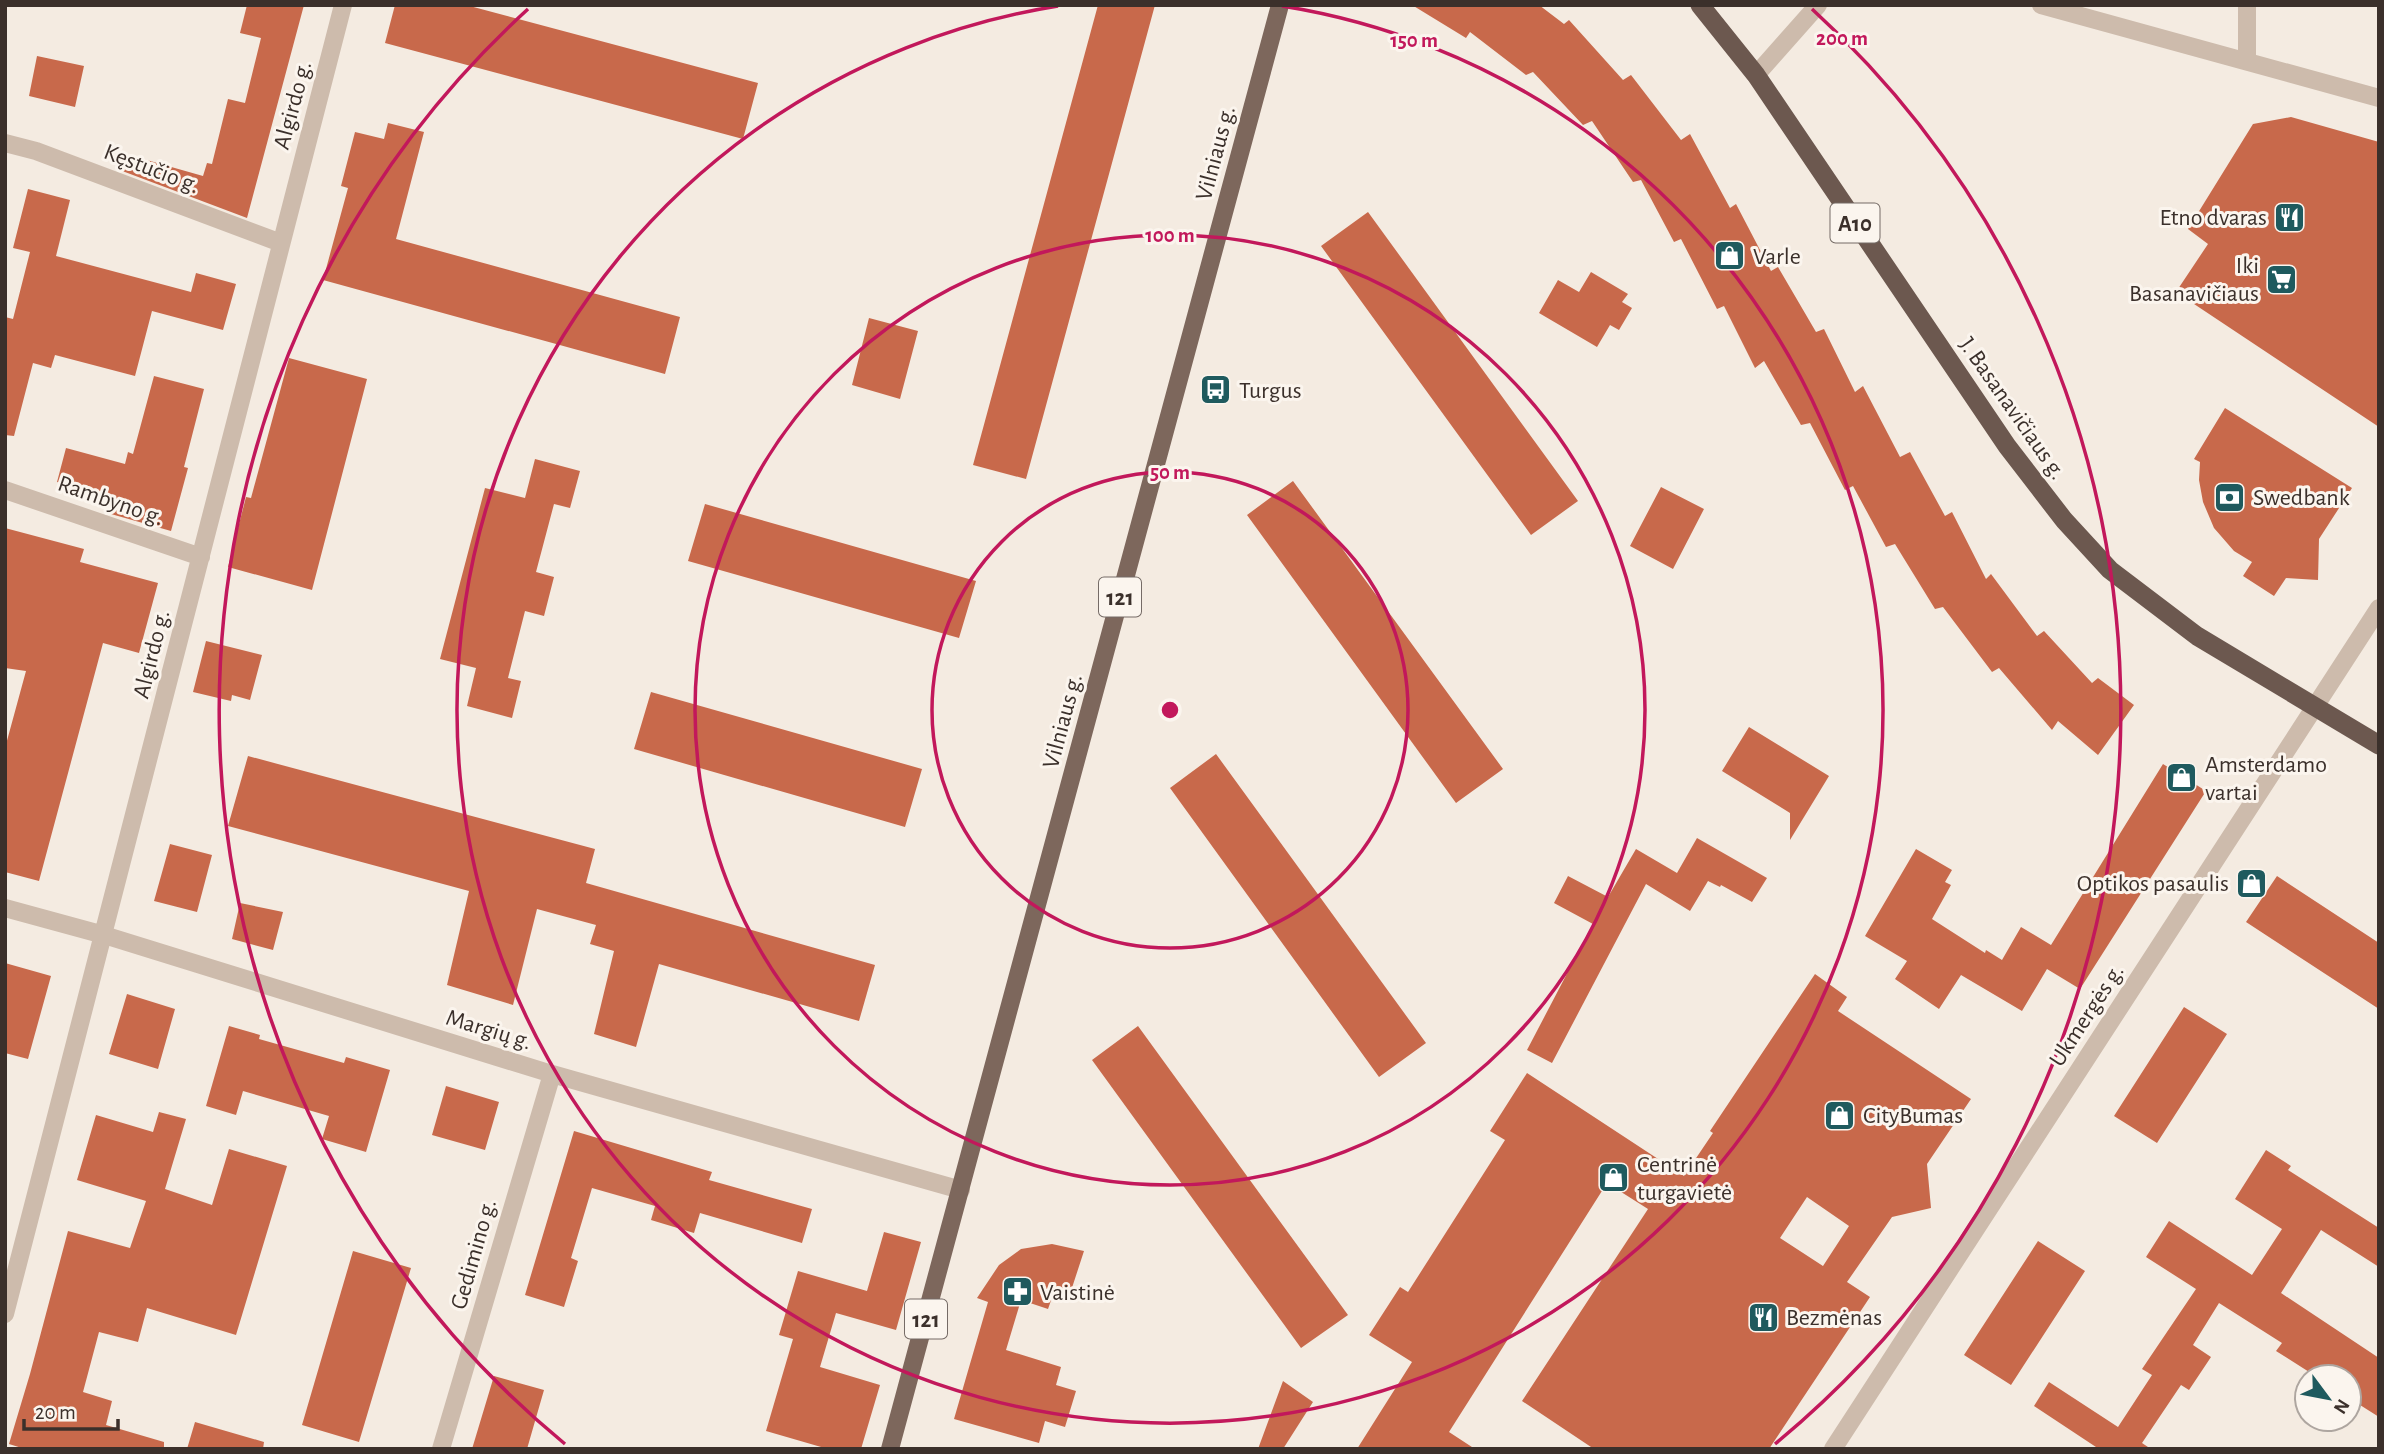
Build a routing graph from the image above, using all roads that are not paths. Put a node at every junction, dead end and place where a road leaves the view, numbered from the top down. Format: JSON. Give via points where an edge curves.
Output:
{"nodes":[{"id":1,"x":343,"y":5,"type":"edge"},
{"id":2,"x":1280,"y":5,"type":"edge"},
{"id":3,"x":1700,"y":5,"type":"edge"},
{"id":4,"x":1818,"y":5,"type":"edge"},
{"id":5,"x":2041,"y":5,"type":"edge"},
{"id":6,"x":2247,"y":5,"type":"edge"},
{"id":7,"x":2247,"y":61,"type":"junction"},
{"id":8,"x":1756,"y":75,"type":"junction"},
{"id":9,"x":2379,"y":98,"type":"edge"},
{"id":10,"x":5,"y":143,"type":"edge"},
{"id":11,"x":281,"y":243,"type":"junction"},
{"id":12,"x":5,"y":490,"type":"edge"},
{"id":13,"x":201,"y":557,"type":"junction"},
{"id":14,"x":2379,"y":608,"type":"edge"},
{"id":15,"x":2316,"y":705,"type":"junction"},
{"id":16,"x":2379,"y":745,"type":"edge"},
{"id":17,"x":5,"y":908,"type":"edge"},
{"id":18,"x":104,"y":935,"type":"junction"},
{"id":19,"x":552,"y":1074,"type":"junction"},
{"id":20,"x":961,"y":1190,"type":"junction"},
{"id":21,"x":5,"y":1314,"type":"edge"},
{"id":22,"x":441,"y":1449,"type":"edge"},
{"id":23,"x":890,"y":1449,"type":"edge"},
{"id":24,"x":1833,"y":1449,"type":"edge"}],
"edges":[{"from":1,"to":11,"type":"street","name":"Algirdo g."},
{"from":2,"to":20,"type":"main road","name":"Vilniaus g.","number":"121"},
{"from":3,"to":8,"type":"highway","name":"J. Basanavičiaus g.","number":"A10"},
{"from":4,"to":8,"type":"street"},
{"from":5,"to":7,"type":"street"},
{"from":6,"to":7,"type":"street"},
{"from":7,"to":9,"type":"street"},
{"from":8,"to":15,"type":"highway","name":"J. Basanavičiaus g.","number":"A10","via":[[2007,446],[2064,520],[2110,570],[2197,636]]},
{"from":10,"to":11,"type":"street","name":"Kęstučio g."},
{"from":11,"to":13,"type":"street","name":"Algirdo g."},
{"from":12,"to":13,"type":"street","name":"Rambyno g."},
{"from":13,"to":18,"type":"street","name":"Algirdo g."},
{"from":14,"to":15,"type":"street","name":"Ukmergės g."},
{"from":15,"to":16,"type":"highway","name":"J. Basanavičiaus g.","number":"A10"},
{"from":15,"to":24,"type":"street","name":"Ukmergės g."},
{"from":17,"to":18,"type":"street","name":"Margių g."},
{"from":18,"to":19,"type":"street","name":"Margių g."},
{"from":18,"to":21,"type":"street","name":"Algirdo g."},
{"from":19,"to":20,"type":"street","name":"Margių g."},
{"from":19,"to":22,"type":"street","name":"Gedimino g."},
{"from":20,"to":23,"type":"main road","name":"Vilniaus g.","number":"121"}]}
